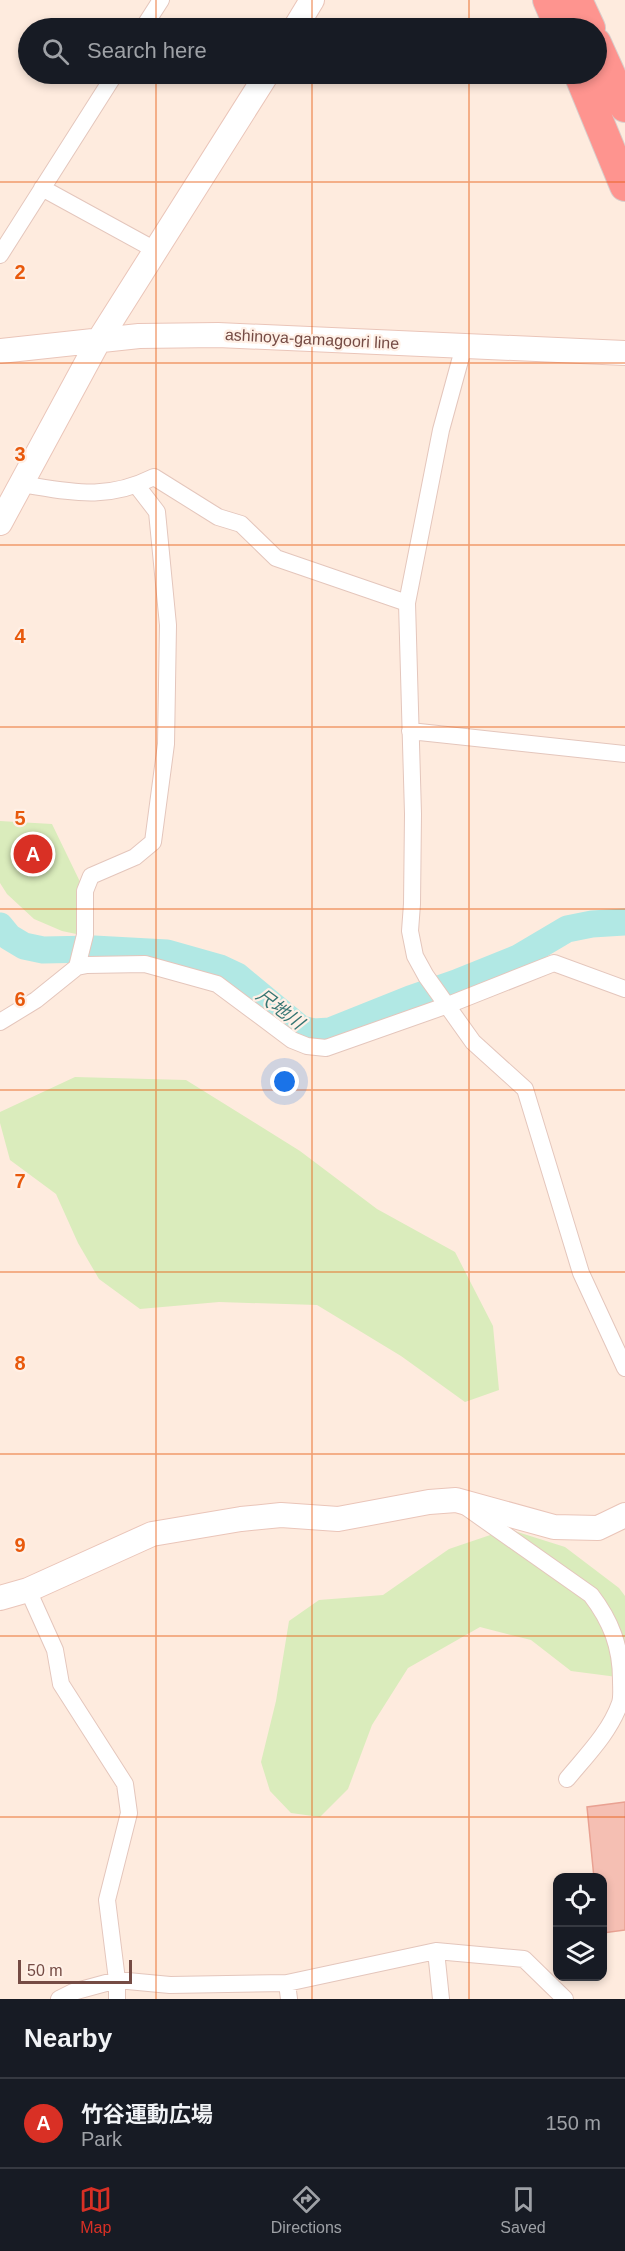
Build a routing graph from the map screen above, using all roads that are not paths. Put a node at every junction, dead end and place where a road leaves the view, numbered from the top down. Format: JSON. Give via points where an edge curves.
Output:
{"nodes":[{"id":1,"x":161,"y":0,"type":"edge"},
{"id":2,"x":312,"y":0,"type":"edge"},
{"id":3,"x":548,"y":0,"type":"edge"},
{"id":4,"x":578,"y":0,"type":"edge"},
{"id":5,"x":149,"y":18,"type":"edge"},
{"id":6,"x":301,"y":18,"type":"edge"},
{"id":7,"x":556,"y":18,"type":"edge"},
{"id":8,"x":586,"y":18,"type":"edge"},
{"id":9,"x":607,"y":66,"type":"edge"},
{"id":10,"x":109,"y":84,"type":"edge"},
{"id":11,"x":261,"y":84,"type":"edge"},
{"id":12,"x":583,"y":84,"type":"edge"},
{"id":13,"x":625,"y":107,"type":"edge"},
{"id":14,"x":625,"y":186,"type":"edge"},
{"id":15,"x":42,"y":188,"type":"junction"},
{"id":16,"x":157,"y":251,"type":"junction"},
{"id":17,"x":0,"y":255,"type":"edge"},
{"id":18,"x":99,"y":340,"type":"junction"},
{"id":19,"x":464,"y":346,"type":"junction"},
{"id":20,"x":0,"y":351,"type":"edge"},
{"id":21,"x":625,"y":354,"type":"edge"},
{"id":22,"x":21,"y":484,"type":"junction"},
{"id":23,"x":137,"y":486,"type":"junction"},
{"id":24,"x":0,"y":523,"type":"edge"},
{"id":25,"x":407,"y":603,"type":"junction"},
{"id":26,"x":410,"y":731,"type":"junction"},
{"id":27,"x":625,"y":754,"type":"edge"},
{"id":28,"x":77,"y":965,"type":"junction"},
{"id":29,"x":625,"y":989,"type":"edge"},
{"id":30,"x":446,"y":1003,"type":"junction"},
{"id":31,"x":0,"y":1022,"type":"edge"},
{"id":32,"x":625,"y":1368,"type":"edge"},
{"id":33,"x":456,"y":1500,"type":"junction"},
{"id":34,"x":625,"y":1515,"type":"edge"},
{"id":35,"x":27,"y":1590,"type":"junction"},
{"id":36,"x":0,"y":1598,"type":"edge"},
{"id":37,"x":567,"y":1779,"type":"dead end"},
{"id":38,"x":436,"y":1951,"type":"junction"},
{"id":39,"x":117,"y":1980,"type":"junction"},
{"id":40,"x":288,"y":1991,"type":"edge"},
{"id":41,"x":59,"y":1999,"type":"edge"},
{"id":42,"x":117,"y":1999,"type":"edge"},
{"id":43,"x":441,"y":1999,"type":"edge"},
{"id":44,"x":565,"y":1999,"type":"edge"}],
"edges":[{"from":1,"to":5,"type":"street"},
{"from":2,"to":6,"type":"street"},
{"from":3,"to":7,"type":"highway"},
{"from":4,"to":8,"type":"highway"},
{"from":9,"to":13,"type":"highway"},
{"from":10,"to":15,"type":"street"},
{"from":11,"to":16,"type":"street"},
{"from":12,"to":14,"type":"highway"},
{"from":15,"to":16,"type":"street"},
{"from":15,"to":17,"type":"street"},
{"from":16,"to":18,"type":"street"},
{"from":18,"to":19,"type":"street","name":"ashinoya-gamagoori line","via":[[218,335]]},
{"from":18,"to":20,"type":"street","name":"ashinoya-gamagoori line"},
{"from":18,"to":22,"type":"street"},
{"from":19,"to":21,"type":"street","name":"ashinoya-gamagoori line"},
{"from":19,"to":25,"type":"street","via":[[441,430]]},
{"from":22,"to":23,"type":"street","via":[[76,493],[117,492]]},
{"from":22,"to":24,"type":"street"},
{"from":23,"to":25,"type":"street","via":[[154,477],[218,517],[241,524],[276,558]]},
{"from":23,"to":28,"type":"street","via":[[157,512],[168,625],[166,744],[153,842],[135,857],[91,876],[85,891],[85,935]]},
{"from":25,"to":26,"type":"street"},
{"from":26,"to":27,"type":"street"},
{"from":26,"to":30,"type":"street","via":[[410,931],[415,956]]},
{"from":28,"to":30,"type":"street","via":[[145,964],[217,984],[307,1047],[326,1048]]},
{"from":28,"to":31,"type":"street","via":[[36,1000]]},
{"from":29,"to":30,"type":"street","via":[[554,963]]},
{"from":30,"to":32,"type":"street","via":[[473,1042],[525,1089],[581,1274]]},
{"from":33,"to":34,"type":"street","via":[[554,1527],[598,1528]]},
{"from":33,"to":35,"type":"street","via":[[338,1519],[281,1515],[152,1534]]},
{"from":33,"to":37,"type":"street","via":[[591,1595],[605,1613],[617,1640],[621,1702],[604,1734]]},
{"from":35,"to":36,"type":"street"},
{"from":35,"to":39,"type":"street","via":[[55,1650],[61,1684],[124,1784],[129,1813],[108,1900]]},
{"from":38,"to":40,"type":"street"},
{"from":38,"to":43,"type":"street"},
{"from":38,"to":44,"type":"street","via":[[524,1959]]},
{"from":39,"to":40,"type":"street"},
{"from":39,"to":41,"type":"street"},
{"from":39,"to":42,"type":"street"}]}
